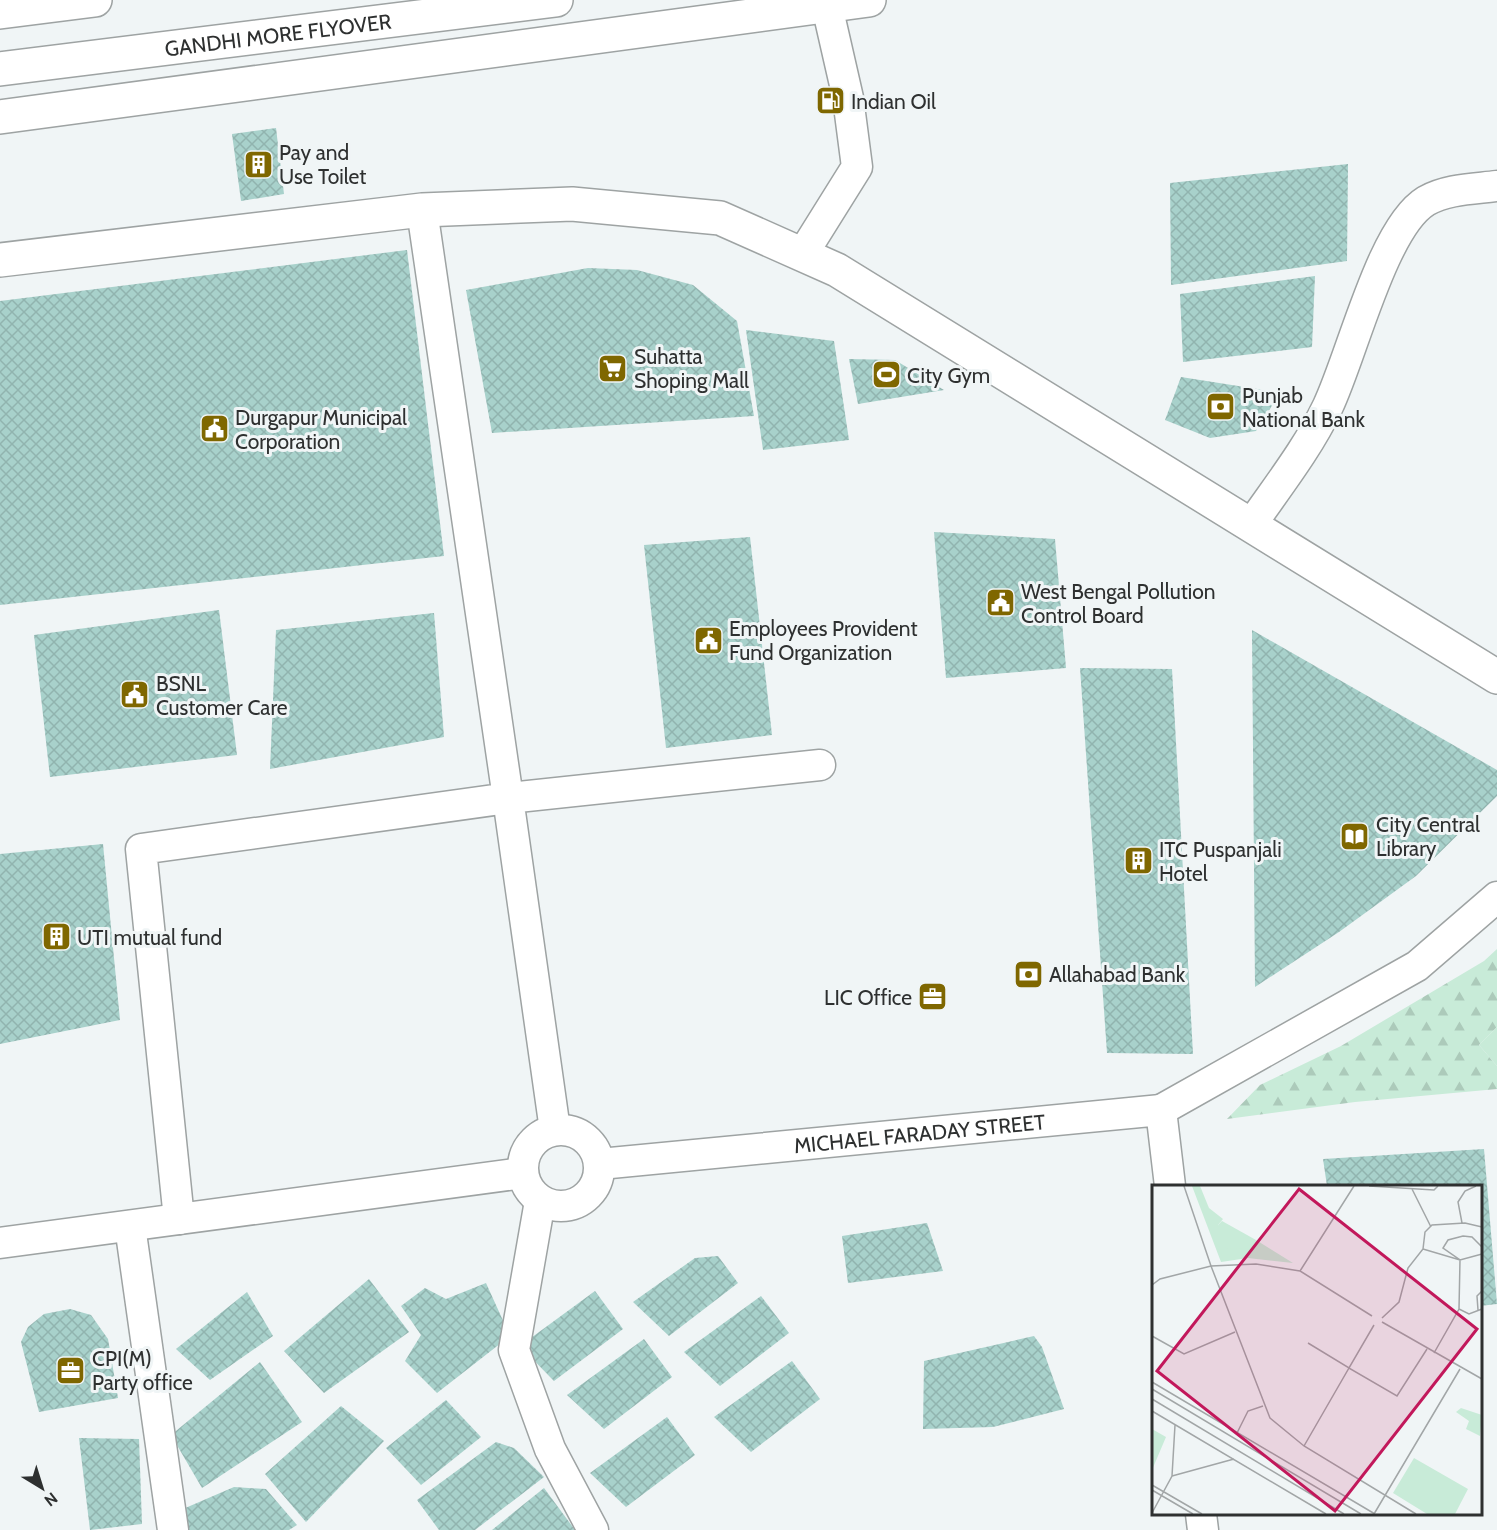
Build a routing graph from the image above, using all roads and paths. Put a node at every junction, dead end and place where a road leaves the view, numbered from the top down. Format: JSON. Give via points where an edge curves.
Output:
{"nodes":[{"id":1,"x":95,"y":0,"type":"edge"},
{"id":2,"x":556,"y":0,"type":"edge"},
{"id":3,"x":869,"y":0,"type":"edge"},
{"id":4,"x":827,"y":6,"type":"junction"},
{"id":5,"x":0,"y":12,"type":"edge"},
{"id":6,"x":0,"y":69,"type":"edge"},
{"id":7,"x":0,"y":117,"type":"edge"},
{"id":8,"x":1497,"y":186,"type":"edge"},
{"id":9,"x":422,"y":210,"type":"junction"},
{"id":10,"x":802,"y":255,"type":"junction"},
{"id":11,"x":0,"y":260,"type":"edge"},
{"id":12,"x":1251,"y":525,"type":"junction"},
{"id":13,"x":1497,"y":677,"type":"edge"},
{"id":14,"x":820,"y":765,"type":"dead end"},
{"id":15,"x":508,"y":798,"type":"junction"},
{"id":16,"x":1497,"y":897,"type":"edge"},
{"id":17,"x":1161,"y":1110,"type":"junction"},
{"id":18,"x":555,"y":1130,"type":"junction"},
{"id":19,"x":600,"y":1164,"type":"junction"},
{"id":20,"x":523,"y":1173,"type":"junction"},
{"id":21,"x":1170,"y":1185,"type":"edge"},
{"id":22,"x":540,"y":1201,"type":"junction"},
{"id":23,"x":178,"y":1219,"type":"junction"},
{"id":24,"x":130,"y":1226,"type":"junction"},
{"id":25,"x":0,"y":1243,"type":"edge"},
{"id":26,"x":1201,"y":1515,"type":"edge"},
{"id":27,"x":173,"y":1530,"type":"edge"},
{"id":28,"x":593,"y":1530,"type":"edge"},
{"id":29,"x":1203,"y":1530,"type":"edge"}],
"edges":[{"from":1,"to":5,"type":"main road"},
{"from":2,"to":6,"type":"main road","name":"GANDHI MORE FLYOVER"},
{"from":3,"to":4,"type":"main road"},
{"from":4,"to":7,"type":"main road"},
{"from":4,"to":10,"type":"street","via":[[848,98],[857,167]]},
{"from":8,"to":12,"type":"street","via":[[1445,192],[1425,202],[1406,220],[1375,282],[1328,406]]},
{"from":9,"to":10,"type":"main road","via":[[572,204],[720,218]]},
{"from":9,"to":11,"type":"main road"},
{"from":9,"to":15,"type":"street"},
{"from":10,"to":12,"type":"main road","via":[[837,270]]},
{"from":12,"to":13,"type":"main road"},
{"from":14,"to":15,"type":"street"},
{"from":15,"to":18,"type":"street"},
{"from":15,"to":23,"type":"street","via":[[141,849]]},
{"from":16,"to":17,"type":"street","via":[[1417,966]]},
{"from":17,"to":19,"type":"street","name":"MICHAEL FARADAY STREET"},
{"from":17,"to":21,"type":"street"},
{"from":18,"to":19,"type":"street","via":[[585,1138]]},
{"from":18,"to":20,"type":"street","via":[[533,1143]]},
{"from":19,"to":22,"type":"street","via":[[599,1179],[582,1201],[555,1207]]},
{"from":20,"to":22,"type":"street","via":[[529,1189]]},
{"from":20,"to":23,"type":"street"},
{"from":22,"to":28,"type":"street","via":[[514,1350],[550,1449]]},
{"from":23,"to":24,"type":"street"},
{"from":24,"to":25,"type":"street"},
{"from":24,"to":27,"type":"street"},
{"from":26,"to":29,"type":"street"}]}
